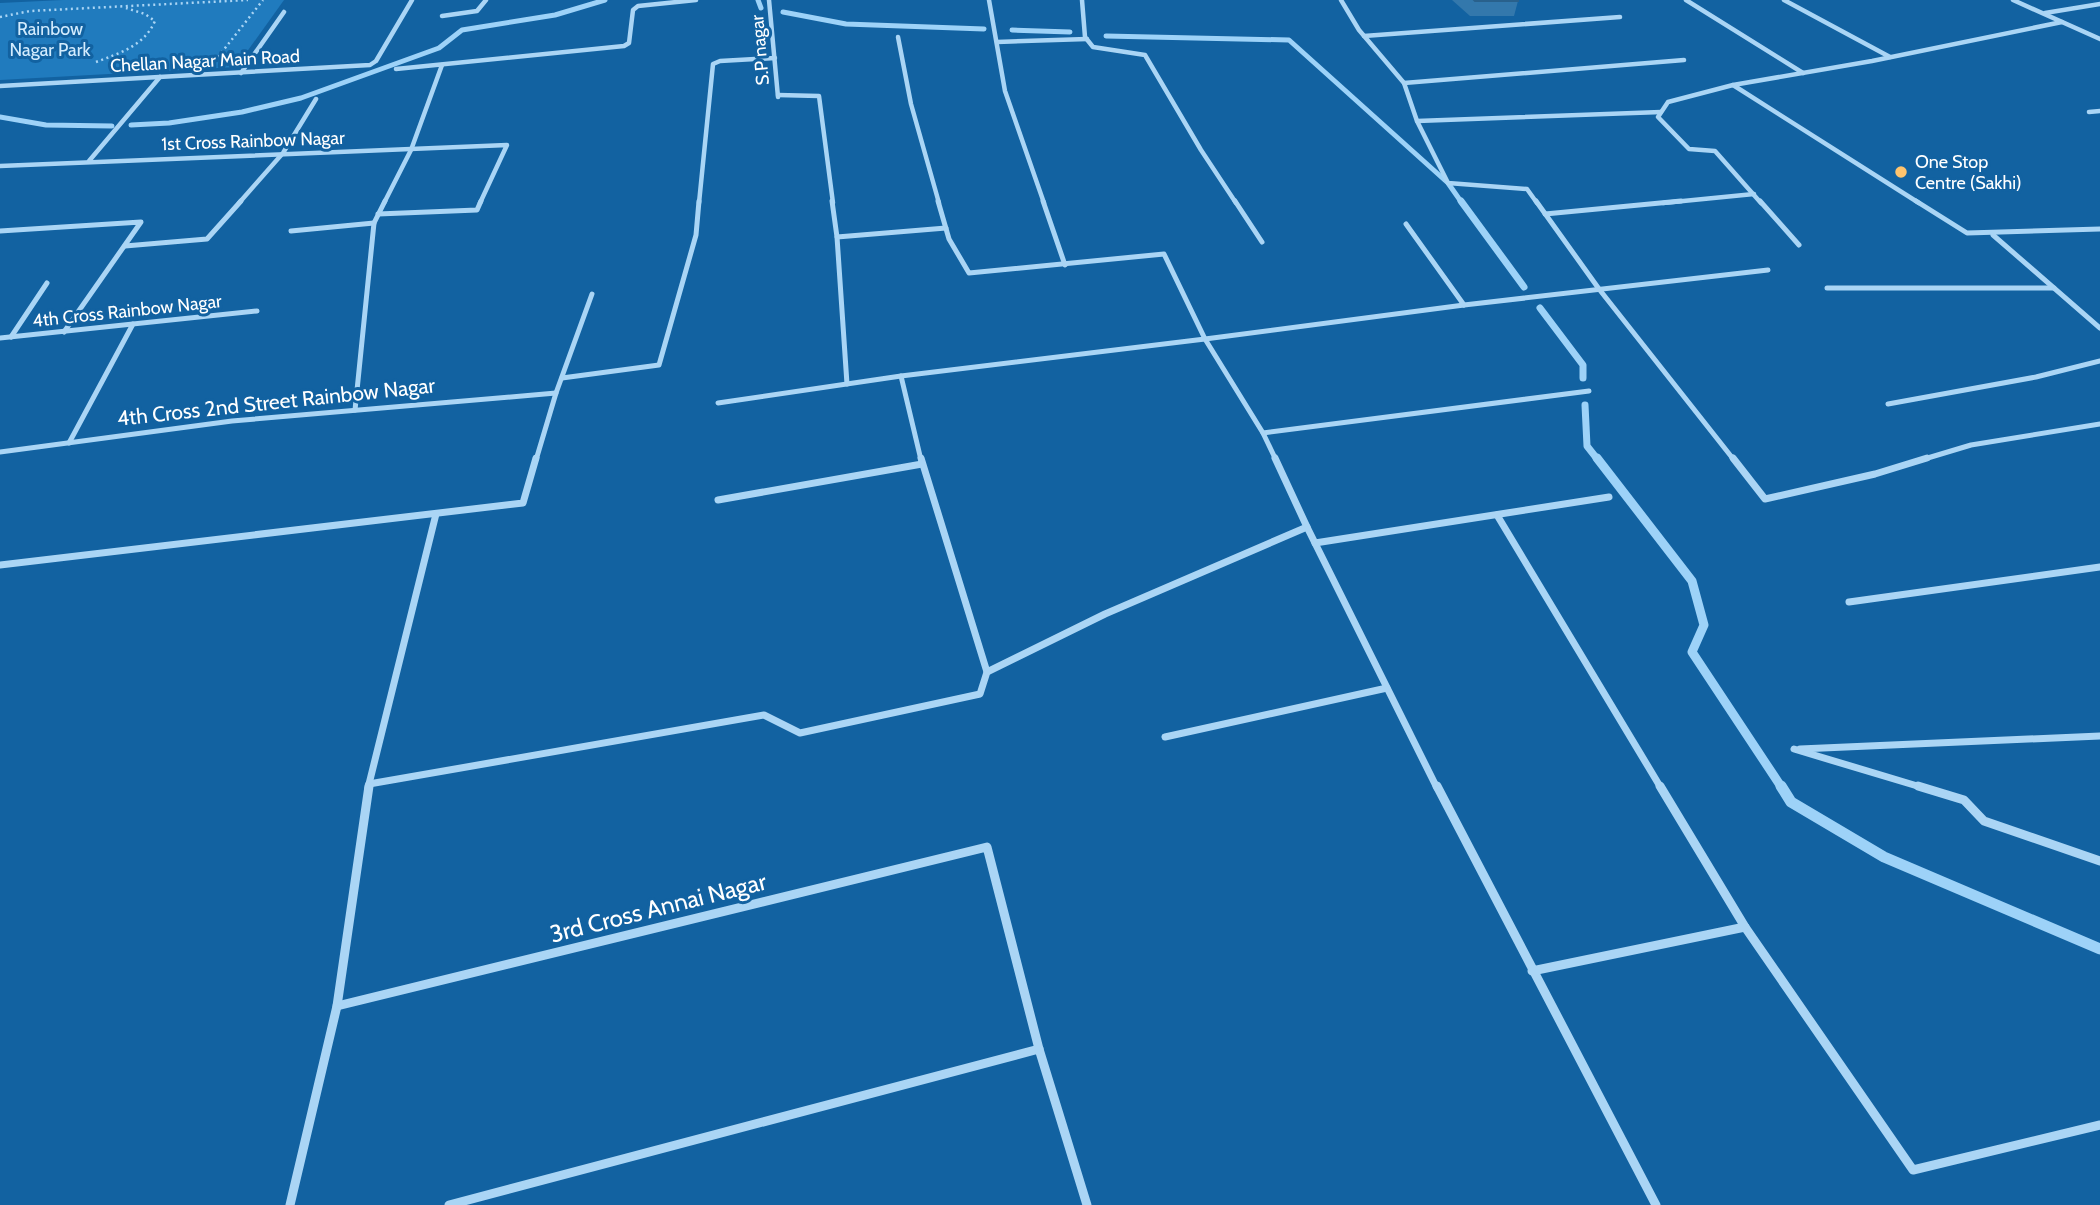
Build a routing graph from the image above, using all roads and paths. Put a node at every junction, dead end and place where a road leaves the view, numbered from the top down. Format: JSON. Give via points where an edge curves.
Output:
{"nodes":[{"id":1,"x":248,"y":0,"type":"edge"},
{"id":2,"x":263,"y":0,"type":"edge"},
{"id":3,"x":412,"y":0,"type":"edge"},
{"id":4,"x":486,"y":0,"type":"edge"},
{"id":5,"x":696,"y":0,"type":"edge"},
{"id":6,"x":769,"y":0,"type":"edge"},
{"id":7,"x":989,"y":0,"type":"edge"},
{"id":8,"x":1082,"y":0,"type":"edge"},
{"id":9,"x":1340,"y":0,"type":"edge"},
{"id":10,"x":1686,"y":0,"type":"edge"},
{"id":11,"x":1784,"y":0,"type":"edge"},
{"id":12,"x":2012,"y":0,"type":"edge"},
{"id":13,"x":2100,"y":4,"type":"edge"},
{"id":14,"x":118,"y":6,"type":"junction"},
{"id":15,"x":284,"y":12,"type":"dead end"},
{"id":16,"x":2044,"y":13,"type":"junction"},
{"id":17,"x":442,"y":16,"type":"dead end"},
{"id":18,"x":0,"y":17,"type":"edge"},
{"id":19,"x":1620,"y":17,"type":"dead end"},
{"id":20,"x":2063,"y":22,"type":"junction"},
{"id":21,"x":1364,"y":36,"type":"junction"},
{"id":22,"x":898,"y":37,"type":"dead end"},
{"id":23,"x":1087,"y":39,"type":"junction"},
{"id":24,"x":2100,"y":39,"type":"edge"},
{"id":25,"x":996,"y":42,"type":"junction"},
{"id":26,"x":1891,"y":57,"type":"junction"},
{"id":27,"x":775,"y":58,"type":"junction"},
{"id":28,"x":1685,"y":60,"type":"dead end"},
{"id":29,"x":97,"y":62,"type":"dead end"},
{"id":30,"x":213,"y":63,"type":"dead end"},
{"id":31,"x":442,"y":65,"type":"junction"},
{"id":32,"x":396,"y":69,"type":"dead end"},
{"id":33,"x":241,"y":73,"type":"junction"},
{"id":34,"x":1804,"y":73,"type":"junction"},
{"id":35,"x":160,"y":77,"type":"junction"},
{"id":36,"x":1404,"y":83,"type":"junction"},
{"id":37,"x":1733,"y":85,"type":"junction"},
{"id":38,"x":0,"y":86,"type":"edge"},
{"id":39,"x":316,"y":99,"type":"dead end"},
{"id":40,"x":2100,"y":111,"type":"edge"},
{"id":41,"x":1661,"y":112,"type":"junction"},
{"id":42,"x":2089,"y":112,"type":"dead end"},
{"id":43,"x":1417,"y":121,"type":"junction"},
{"id":44,"x":411,"y":150,"type":"junction"},
{"id":45,"x":283,"y":153,"type":"junction"},
{"id":46,"x":89,"y":161,"type":"junction"},
{"id":47,"x":0,"y":166,"type":"edge"},
{"id":48,"x":1754,"y":194,"type":"junction"},
{"id":49,"x":378,"y":214,"type":"junction"},
{"id":50,"x":1545,"y":214,"type":"junction"},
{"id":51,"x":374,"y":223,"type":"junction"},
{"id":52,"x":1406,"y":224,"type":"dead end"},
{"id":53,"x":946,"y":228,"type":"junction"},
{"id":54,"x":2100,"y":229,"type":"edge"},
{"id":55,"x":0,"y":231,"type":"edge"},
{"id":56,"x":291,"y":231,"type":"dead end"},
{"id":57,"x":1992,"y":234,"type":"junction"},
{"id":58,"x":837,"y":237,"type":"junction"},
{"id":59,"x":1262,"y":242,"type":"dead end"},
{"id":60,"x":1799,"y":245,"type":"dead end"},
{"id":61,"x":125,"y":246,"type":"junction"},
{"id":62,"x":1066,"y":265,"type":"junction"},
{"id":63,"x":1768,"y":270,"type":"dead end"},
{"id":64,"x":47,"y":282,"type":"dead end"},
{"id":65,"x":1827,"y":288,"type":"dead end"},
{"id":66,"x":2054,"y":288,"type":"junction"},
{"id":67,"x":1599,"y":289,"type":"junction"},
{"id":68,"x":592,"y":294,"type":"dead end"},
{"id":69,"x":1464,"y":305,"type":"junction"},
{"id":70,"x":257,"y":311,"type":"dead end"},
{"id":71,"x":134,"y":324,"type":"junction"},
{"id":72,"x":2100,"y":328,"type":"edge"},
{"id":73,"x":64,"y":332,"type":"junction"},
{"id":74,"x":11,"y":337,"type":"junction"},
{"id":75,"x":0,"y":338,"type":"edge"},
{"id":76,"x":1205,"y":339,"type":"junction"},
{"id":77,"x":2100,"y":361,"type":"edge"},
{"id":78,"x":901,"y":376,"type":"junction"},
{"id":79,"x":562,"y":378,"type":"junction"},
{"id":80,"x":847,"y":384,"type":"junction"},
{"id":81,"x":1589,"y":391,"type":"dead end"},
{"id":82,"x":556,"y":393,"type":"junction"},
{"id":83,"x":718,"y":403,"type":"dead end"},
{"id":84,"x":1888,"y":404,"type":"dead end"},
{"id":85,"x":355,"y":410,"type":"junction"},
{"id":86,"x":2100,"y":424,"type":"edge"},
{"id":87,"x":1263,"y":433,"type":"junction"},
{"id":88,"x":69,"y":443,"type":"junction"},
{"id":89,"x":0,"y":452,"type":"edge"},
{"id":90,"x":922,"y":464,"type":"junction"},
{"id":91,"x":1609,"y":497,"type":"dead end"},
{"id":92,"x":718,"y":500,"type":"dead end"},
{"id":93,"x":436,"y":514,"type":"junction"},
{"id":94,"x":1497,"y":515,"type":"junction"},
{"id":95,"x":1307,"y":527,"type":"junction"},
{"id":96,"x":1315,"y":543,"type":"junction"},
{"id":97,"x":0,"y":565,"type":"edge"},
{"id":98,"x":2100,"y":567,"type":"edge"},
{"id":99,"x":1849,"y":602,"type":"dead end"},
{"id":100,"x":987,"y":671,"type":"junction"},
{"id":101,"x":1387,"y":688,"type":"junction"},
{"id":102,"x":2100,"y":736,"type":"edge"},
{"id":103,"x":1166,"y":737,"type":"dead end"},
{"id":104,"x":369,"y":784,"type":"junction"},
{"id":105,"x":2100,"y":861,"type":"edge"},
{"id":106,"x":1745,"y":927,"type":"junction"},
{"id":107,"x":1532,"y":971,"type":"junction"},
{"id":108,"x":337,"y":1006,"type":"junction"},
{"id":109,"x":1040,"y":1049,"type":"junction"},
{"id":110,"x":2100,"y":1125,"type":"edge"},
{"id":111,"x":290,"y":1205,"type":"edge"},
{"id":112,"x":449,"y":1205,"type":"edge"},
{"id":113,"x":1087,"y":1205,"type":"edge"},
{"id":114,"x":1656,"y":1205,"type":"edge"}],
"edges":[{"from":1,"to":14,"type":"path"},
{"from":2,"to":30,"type":"path"},
{"from":3,"to":33,"type":"street","name":"Chellan Nagar Main Road","via":[[370,65]]},
{"from":4,"to":17,"type":"street","via":[[477,10]]},
{"from":5,"to":31,"type":"street","via":[[638,6],[633,10],[629,43],[624,46]]},
{"from":6,"to":27,"type":"street","name":"S.P nagar"},
{"from":7,"to":25,"type":"street"},
{"from":8,"to":23,"type":"street"},
{"from":9,"to":21,"type":"street"},
{"from":10,"to":34,"type":"street"},
{"from":11,"to":26,"type":"street"},
{"from":12,"to":16,"type":"street"},
{"from":13,"to":16,"type":"street"},
{"from":14,"to":18,"type":"path"},
{"from":14,"to":29,"type":"path","via":[[155,21],[152,30],[126,50]]},
{"from":15,"to":33,"type":"street"},
{"from":16,"to":20,"type":"street"},
{"from":19,"to":21,"type":"street"},
{"from":20,"to":24,"type":"street"},
{"from":20,"to":26,"type":"street"},
{"from":21,"to":36,"type":"street"},
{"from":22,"to":53,"type":"street","via":[[911,104]]},
{"from":23,"to":25,"type":"street"},
{"from":23,"to":59,"type":"street","via":[[1093,47],[1145,55]]},
{"from":25,"to":62,"type":"street","via":[[1005,91]]},
{"from":26,"to":34,"type":"street"},
{"from":27,"to":58,"type":"street","name":"S.P nagar","via":[[778,97],[819,96]]},
{"from":27,"to":79,"type":"street","via":[[713,64],[696,235],[659,365]]},
{"from":28,"to":36,"type":"street"},
{"from":31,"to":32,"type":"street"},
{"from":31,"to":44,"type":"street"},
{"from":33,"to":35,"type":"street","name":"Chellan Nagar Main Road"},
{"from":34,"to":37,"type":"street"},
{"from":35,"to":38,"type":"street","name":"Chellan Nagar Main Road"},
{"from":35,"to":46,"type":"street"},
{"from":36,"to":43,"type":"street"},
{"from":37,"to":41,"type":"street","via":[[1668,103]]},
{"from":37,"to":57,"type":"street","via":[[1967,233]]},
{"from":39,"to":45,"type":"street"},
{"from":40,"to":42,"type":"street"},
{"from":41,"to":43,"type":"street"},
{"from":41,"to":48,"type":"street","via":[[1658,117],[1689,149],[1715,150]]},
{"from":43,"to":50,"type":"street","via":[[1448,183],[1527,189]]},
{"from":44,"to":45,"type":"street","name":"1st Cross Rainbow Nagar"},
{"from":44,"to":49,"type":"street"},
{"from":44,"to":49,"type":"street","name":"1st Cross Rainbow Nagar","via":[[508,145],[477,210]]},
{"from":45,"to":46,"type":"street","name":"1st Cross Rainbow Nagar"},
{"from":45,"to":61,"type":"street","via":[[207,239]]},
{"from":46,"to":47,"type":"street","name":"1st Cross Rainbow Nagar"},
{"from":48,"to":50,"type":"street"},
{"from":48,"to":60,"type":"street"},
{"from":49,"to":51,"type":"street"},
{"from":50,"to":67,"type":"street"},
{"from":51,"to":56,"type":"street"},
{"from":51,"to":85,"type":"street"},
{"from":52,"to":69,"type":"street"},
{"from":53,"to":58,"type":"street"},
{"from":53,"to":62,"type":"street","via":[[969,273]]},
{"from":54,"to":57,"type":"street"},
{"from":55,"to":61,"type":"street","via":[[141,222]]},
{"from":57,"to":66,"type":"street"},
{"from":58,"to":80,"type":"street"},
{"from":61,"to":73,"type":"street"},
{"from":62,"to":76,"type":"street","via":[[1164,254]]},
{"from":63,"to":67,"type":"street"},
{"from":64,"to":74,"type":"street"},
{"from":65,"to":66,"type":"street"},
{"from":66,"to":72,"type":"street"},
{"from":67,"to":69,"type":"street"},
{"from":67,"to":86,"type":"street","via":[[1765,499],[1875,474],[1971,445]]},
{"from":68,"to":79,"type":"street"},
{"from":69,"to":76,"type":"street"},
{"from":70,"to":71,"type":"street","name":"4th Cross Rainbow Nagar"},
{"from":71,"to":73,"type":"street","name":"4th Cross Rainbow Nagar"},
{"from":71,"to":88,"type":"street"},
{"from":73,"to":74,"type":"street","name":"4th Cross Rainbow Nagar"},
{"from":74,"to":75,"type":"street","name":"4th Cross Rainbow Nagar"},
{"from":76,"to":78,"type":"street"},
{"from":76,"to":87,"type":"street"},
{"from":77,"to":84,"type":"street"},
{"from":78,"to":80,"type":"street"},
{"from":78,"to":90,"type":"street"},
{"from":79,"to":82,"type":"street"},
{"from":80,"to":83,"type":"street"},
{"from":81,"to":87,"type":"street"},
{"from":82,"to":85,"type":"street","name":"4th Cross 2nd Street Rainbow Nagar"},
{"from":82,"to":93,"type":"street","via":[[523,503]]},
{"from":85,"to":88,"type":"street","name":"4th Cross 2nd Street Rainbow Nagar"},
{"from":87,"to":95,"type":"street"},
{"from":88,"to":89,"type":"street","name":"4th Cross 2nd Street Rainbow Nagar"},
{"from":90,"to":92,"type":"street"},
{"from":90,"to":100,"type":"street"},
{"from":91,"to":94,"type":"street"},
{"from":93,"to":97,"type":"street"},
{"from":93,"to":104,"type":"street"},
{"from":94,"to":96,"type":"street"},
{"from":94,"to":106,"type":"street"},
{"from":95,"to":96,"type":"street"},
{"from":95,"to":100,"type":"street","via":[[1105,614]]},
{"from":96,"to":101,"type":"street"},
{"from":98,"to":99,"type":"street"},
{"from":100,"to":104,"type":"street","via":[[980,694],[800,733],[764,715]]},
{"from":101,"to":103,"type":"street"},
{"from":101,"to":107,"type":"street"},
{"from":102,"to":105,"type":"street","via":[[1794,749],[1964,800],[1984,821]]},
{"from":104,"to":108,"type":"street"},
{"from":106,"to":107,"type":"street"},
{"from":106,"to":110,"type":"street","via":[[1913,1170]]},
{"from":107,"to":114,"type":"street"},
{"from":108,"to":109,"type":"street","name":"3rd Cross Annai Nagar","via":[[987,847]]},
{"from":108,"to":111,"type":"street"},
{"from":109,"to":112,"type":"street"},
{"from":109,"to":113,"type":"street"}]}
